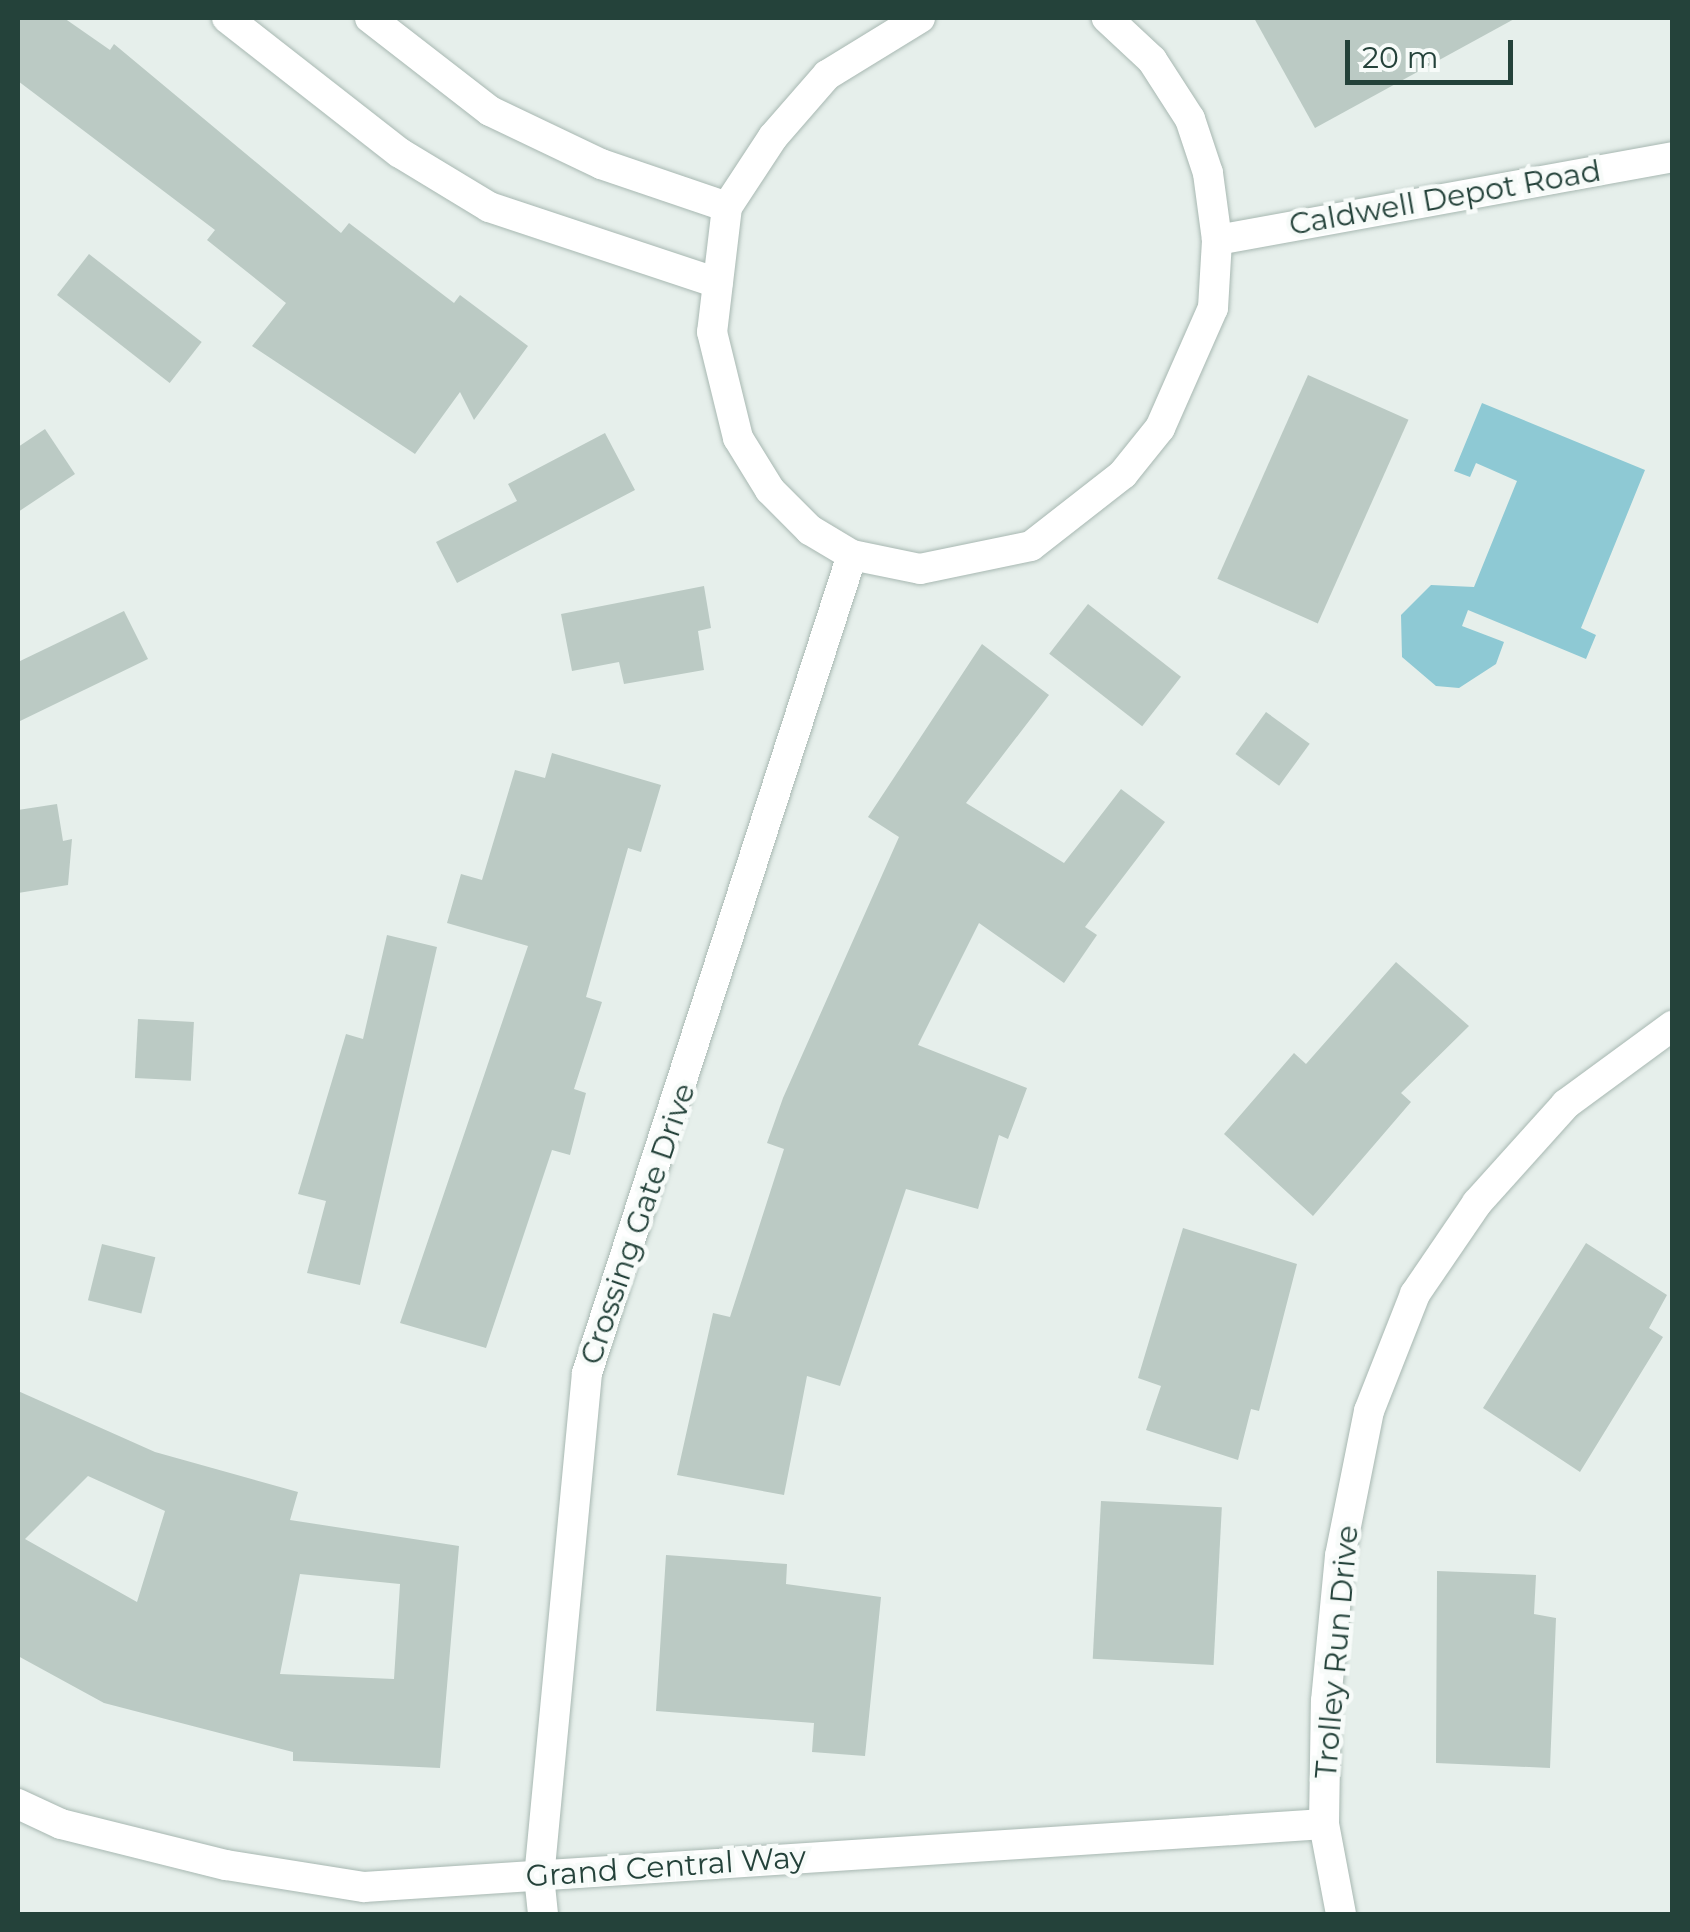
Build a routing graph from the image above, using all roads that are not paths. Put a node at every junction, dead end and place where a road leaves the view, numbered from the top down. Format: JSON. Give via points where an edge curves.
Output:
{"nodes":[{"id":1,"x":227,"y":18,"type":"edge"},
{"id":2,"x":370,"y":18,"type":"edge"},
{"id":3,"x":920,"y":18,"type":"edge"},
{"id":4,"x":1107,"y":18,"type":"edge"},
{"id":5,"x":1672,"y":157,"type":"edge"},
{"id":6,"x":727,"y":208,"type":"junction"},
{"id":7,"x":1217,"y":240,"type":"junction"},
{"id":8,"x":718,"y":283,"type":"junction"},
{"id":9,"x":852,"y":555,"type":"junction"},
{"id":10,"x":1672,"y":1026,"type":"edge"},
{"id":11,"x":18,"y":1804,"type":"edge"},
{"id":12,"x":1324,"y":1824,"type":"junction"},
{"id":13,"x":539,"y":1878,"type":"junction"},
{"id":14,"x":543,"y":1914,"type":"edge"},
{"id":15,"x":1341,"y":1914,"type":"edge"}],
"edges":[{"from":1,"to":8,"type":"street","via":[[400,153],[488,207]]},
{"from":2,"to":6,"type":"street","via":[[490,111],[601,164]]},
{"from":3,"to":6,"type":"street","via":[[827,76]]},
{"from":4,"to":7,"type":"street","via":[[1152,60],[1190,119],[1208,172]]},
{"from":5,"to":7,"type":"street","name":"Caldwell Depot Road"},
{"from":6,"to":8,"type":"street"},
{"from":7,"to":9,"type":"street","via":[[1213,308],[1188,374],[1160,428],[1094,498],[1031,546],[972,564],[920,570]]},
{"from":8,"to":9,"type":"street","via":[[712,332],[738,438],[770,490],[810,530]]},
{"from":9,"to":13,"type":"street","name":"Crossing Gate Drive","via":[[587,1373]]},
{"from":10,"to":12,"type":"street","name":"Trolley Run Drive","via":[[1650,1035],[1566,1104],[1477,1203],[1415,1294],[1368,1411],[1340,1556]]},
{"from":11,"to":13,"type":"street","name":"Grand Central Way","via":[[62,1824],[226,1865],[364,1887]]},
{"from":12,"to":13,"type":"street","name":"Grand Central Way"},
{"from":12,"to":15,"type":"street","name":"Trolley Run Drive"},
{"from":13,"to":14,"type":"street","name":"Crossing Gate Drive"}]}
